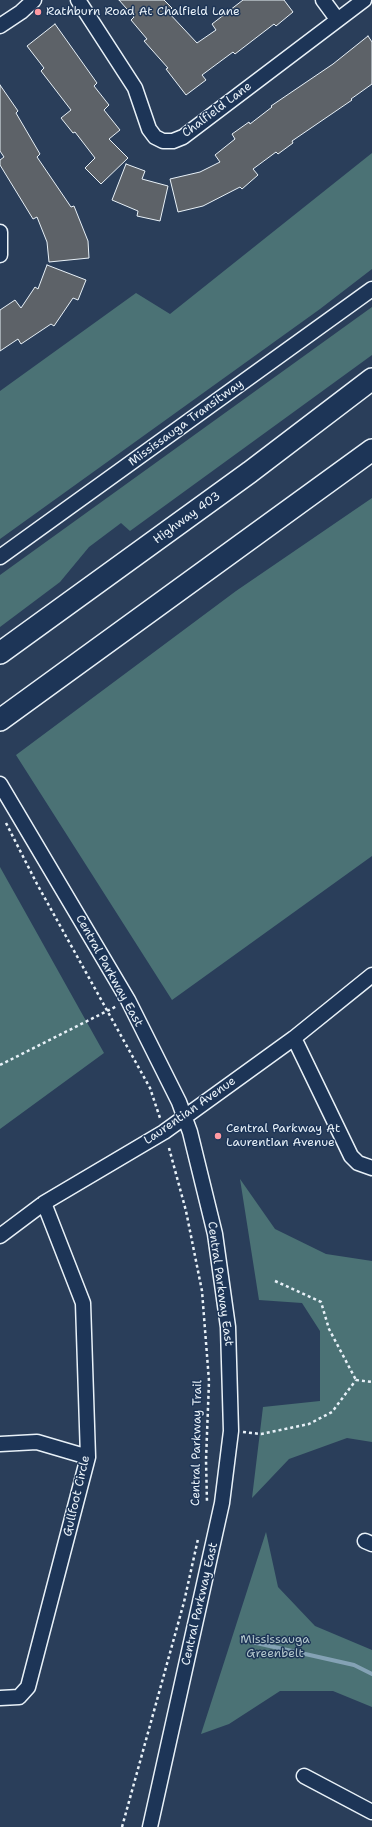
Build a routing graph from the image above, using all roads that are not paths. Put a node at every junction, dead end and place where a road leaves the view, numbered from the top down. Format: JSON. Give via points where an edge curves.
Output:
{"nodes":[{"id":1,"x":34,"y":0,"type":"edge"},
{"id":2,"x":78,"y":0,"type":"edge"},
{"id":3,"x":322,"y":0,"type":"edge"},
{"id":4,"x":364,"y":0,"type":"edge"},
{"id":5,"x":337,"y":19,"type":"junction"},
{"id":6,"x":0,"y":26,"type":"edge"},
{"id":7,"x":0,"y":232,"type":"edge"},
{"id":8,"x":0,"y":255,"type":"edge"},
{"id":9,"x":372,"y":289,"type":"edge"},
{"id":10,"x":372,"y":379,"type":"edge"},
{"id":11,"x":372,"y":450,"type":"edge"},
{"id":12,"x":0,"y":557,"type":"edge"},
{"id":13,"x":0,"y":653,"type":"edge"},
{"id":14,"x":0,"y":720,"type":"edge"},
{"id":15,"x":0,"y":784,"type":"edge"},
{"id":16,"x":372,"y":975,"type":"edge"},
{"id":17,"x":294,"y":1038,"type":"junction"},
{"id":18,"x":184,"y":1116,"type":"junction"},
{"id":19,"x":372,"y":1168,"type":"edge"},
{"id":20,"x":44,"y":1203,"type":"junction"},
{"id":21,"x":0,"y":1236,"type":"edge"},
{"id":22,"x":0,"y":1444,"type":"edge"},
{"id":23,"x":88,"y":1457,"type":"junction"},
{"id":24,"x":0,"y":1698,"type":"edge"},
{"id":25,"x":304,"y":1776,"type":"dead end"},
{"id":26,"x":372,"y":1812,"type":"edge"},
{"id":27,"x":150,"y":1827,"type":"edge"}],
"edges":[{"from":1,"to":6,"type":"street"},
{"from":2,"to":5,"type":"street","name":"Chalfield Lane","via":[[135,88],[148,129],[155,137],[164,141],[183,137]]},
{"from":3,"to":5,"type":"street"},
{"from":4,"to":5,"type":"street","name":"Chalfield Lane"},
{"from":7,"to":8,"type":"street"},
{"from":9,"to":12,"type":"street","name":"Mississauga Transitway"},
{"from":10,"to":13,"type":"highway","name":"Highway 403","via":[[250,472]]},
{"from":11,"to":14,"type":"highway"},
{"from":15,"to":18,"type":"street","name":"Central Parkway East","via":[[128,1000]]},
{"from":16,"to":17,"type":"street","name":"Laurentian Avenue"},
{"from":17,"to":18,"type":"street","name":"Laurentian Avenue"},
{"from":17,"to":19,"type":"street","via":[[351,1156],[358,1163]]},
{"from":18,"to":20,"type":"street","name":"Laurentian Avenue","via":[[164,1132]]},
{"from":18,"to":27,"type":"street","name":"Central Parkway East","via":[[215,1234],[228,1327],[231,1431],[222,1503]]},
{"from":20,"to":21,"type":"street","name":"Laurentian Avenue"},
{"from":20,"to":23,"type":"street","name":"Gullfoot Circle","via":[[82,1303]]},
{"from":22,"to":23,"type":"street","via":[[37,1442]]},
{"from":23,"to":24,"type":"street","name":"Gullfoot Circle","via":[[28,1687],[19,1697]]},
{"from":25,"to":26,"type":"street"}]}
